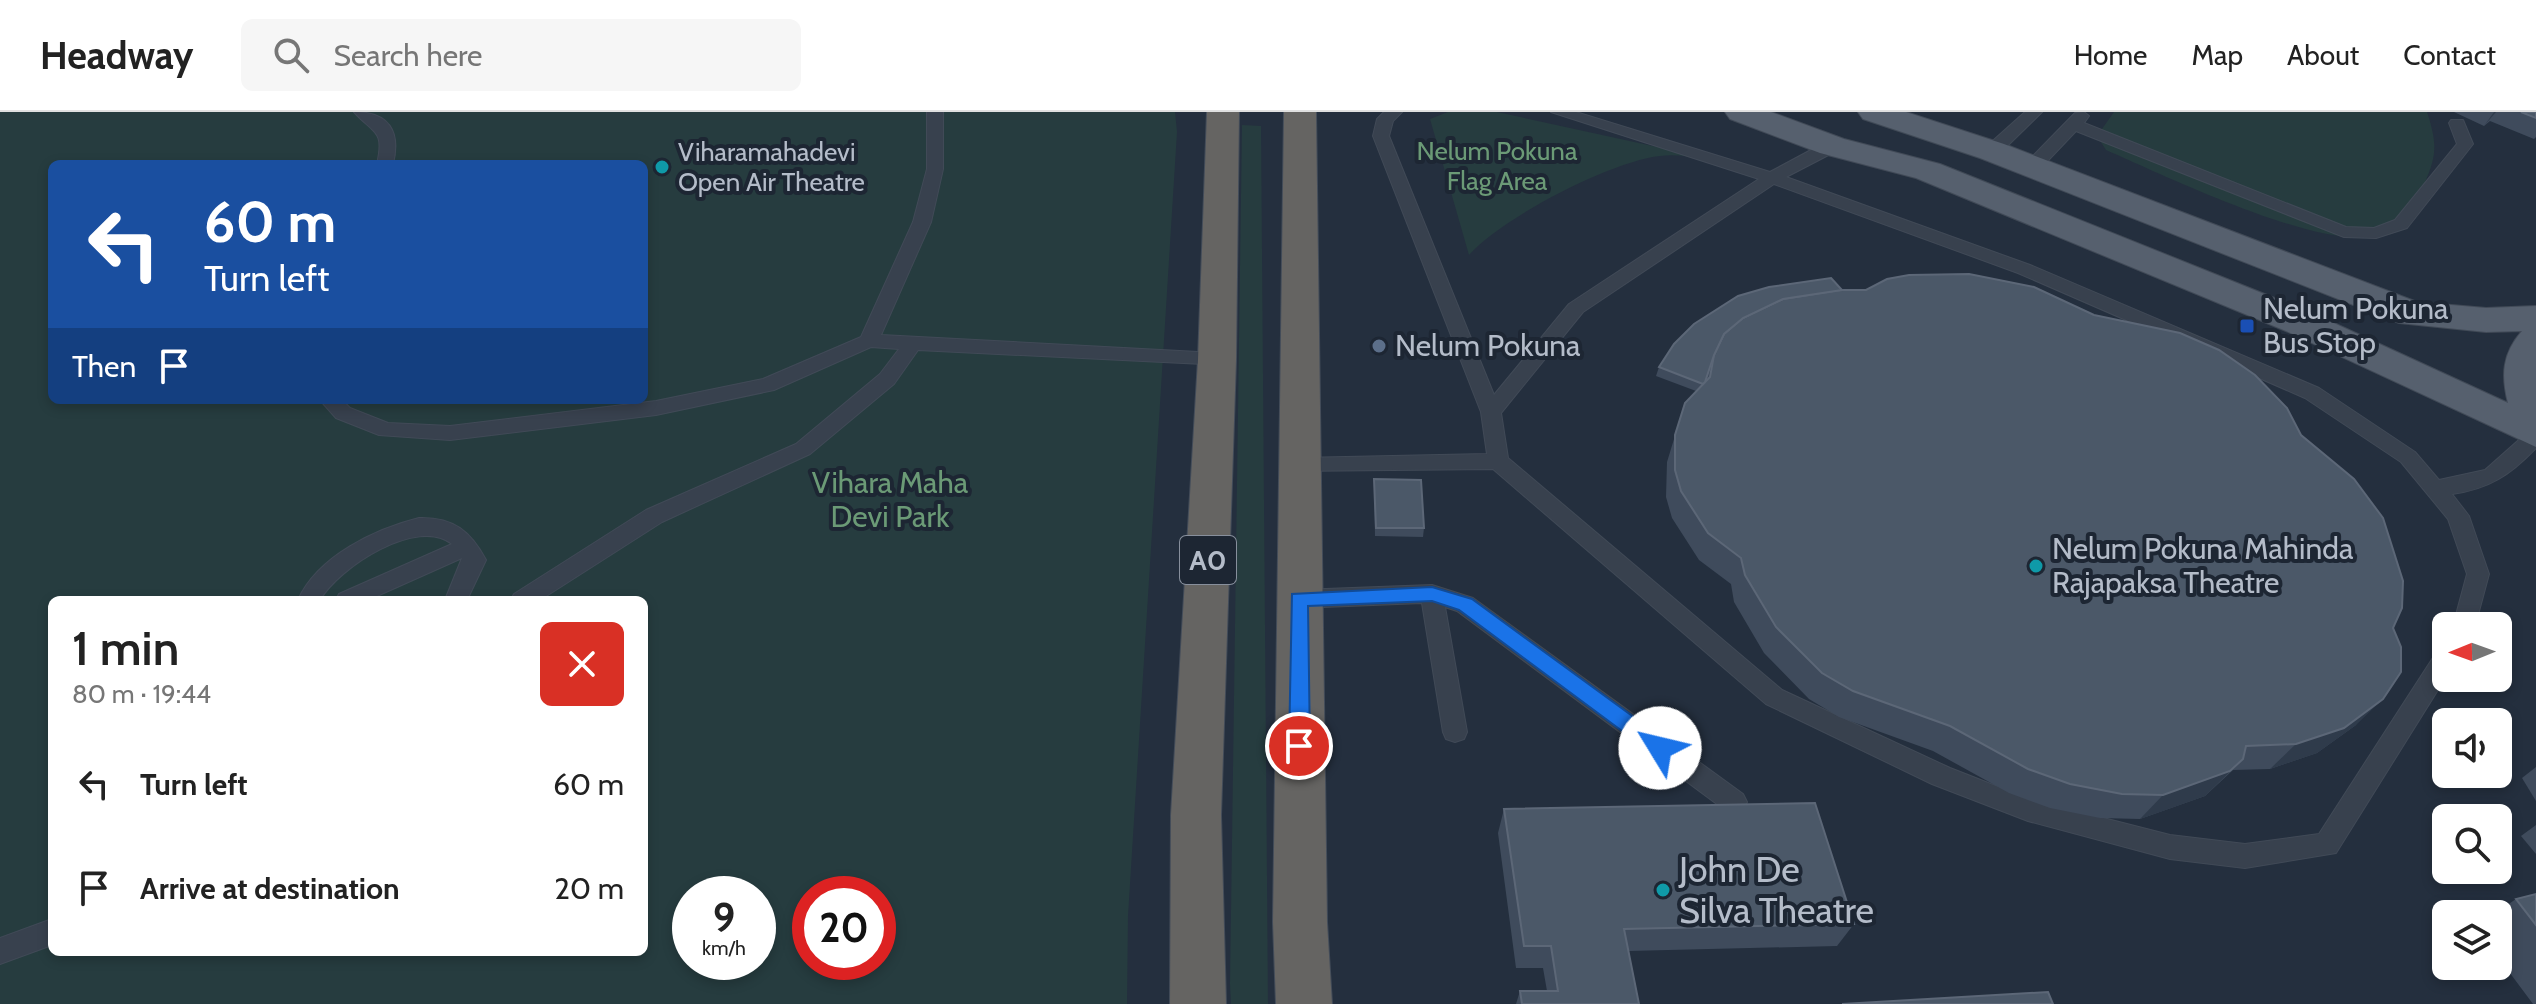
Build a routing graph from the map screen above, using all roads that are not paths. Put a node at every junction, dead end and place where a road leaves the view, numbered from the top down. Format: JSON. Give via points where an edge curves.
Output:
{"nodes":[{"id":1,"x":362,"y":112,"type":"edge"},
{"id":2,"x":935,"y":112,"type":"edge"},
{"id":3,"x":1223,"y":112,"type":"edge"},
{"id":4,"x":1300,"y":112,"type":"edge"},
{"id":5,"x":1394,"y":112,"type":"edge"},
{"id":6,"x":1559,"y":112,"type":"edge"},
{"id":7,"x":1741,"y":112,"type":"edge"},
{"id":8,"x":1874,"y":112,"type":"edge"},
{"id":9,"x":2034,"y":112,"type":"edge"},
{"id":10,"x":2079,"y":118,"type":"edge"},
{"id":11,"x":2457,"y":123,"type":"dead end"},
{"id":12,"x":1832,"y":146,"type":"junction"},
{"id":13,"x":1992,"y":151,"type":"junction"},
{"id":14,"x":386,"y":160,"type":"edge"},
{"id":15,"x":2032,"y":167,"type":"junction"},
{"id":16,"x":1772,"y":178,"type":"junction"},
{"id":17,"x":2412,"y":314,"type":"junction"},
{"id":18,"x":2536,"y":318,"type":"edge"},
{"id":19,"x":2536,"y":339,"type":"edge"},
{"id":20,"x":869,"y":341,"type":"junction"},
{"id":21,"x":913,"y":343,"type":"junction"},
{"id":22,"x":2376,"y":358,"type":"junction"},
{"id":23,"x":1217,"y":360,"type":"junction"},
{"id":24,"x":334,"y":404,"type":"edge"},
{"id":25,"x":1491,"y":412,"type":"junction"},
{"id":26,"x":2536,"y":432,"type":"edge"},
{"id":27,"x":1498,"y":461,"type":"junction"},
{"id":28,"x":1298,"y":466,"type":"junction"},
{"id":29,"x":2434,"y":488,"type":"junction"},
{"id":30,"x":469,"y":547,"type":"junction"},
{"id":31,"x":1432,"y":594,"type":"junction"},
{"id":32,"x":310,"y":596,"type":"edge"},
{"id":33,"x":356,"y":596,"type":"edge"},
{"id":34,"x":458,"y":596,"type":"edge"},
{"id":35,"x":528,"y":596,"type":"edge"},
{"id":36,"x":1299,"y":599,"type":"junction"},
{"id":37,"x":2468,"y":612,"type":"edge"},
{"id":38,"x":2432,"y":679,"type":"edge"},
{"id":39,"x":1455,"y":732,"type":"dead end"},
{"id":40,"x":1734,"y":802,"type":"edge"},
{"id":41,"x":48,"y":934,"type":"edge"},
{"id":42,"x":0,"y":951,"type":"edge"},
{"id":43,"x":1198,"y":1004,"type":"edge"},
{"id":44,"x":1304,"y":1004,"type":"edge"}],
"edges":[{"from":1,"to":14,"type":"lane","via":[[382,126],[390,144]]},
{"from":2,"to":20,"type":"lane","via":[[935,169],[922,222]]},
{"from":3,"to":23,"type":"highway","number":"A0"},
{"from":4,"to":28,"type":"highway"},
{"from":5,"to":25,"type":"lane","via":[[1385,119],[1381,136]]},
{"from":6,"to":16,"type":"lane"},
{"from":7,"to":12,"type":"main road"},
{"from":8,"to":13,"type":"main road"},
{"from":9,"to":13,"type":"lane"},
{"from":10,"to":11,"type":"lane","via":[[2344,232],[2376,233],[2401,224],[2465,144]]},
{"from":10,"to":15,"type":"lane"},
{"from":12,"to":16,"type":"lane"},
{"from":12,"to":22,"type":"main road","via":[[1928,171]]},
{"from":13,"to":15,"type":"main road"},
{"from":15,"to":17,"type":"main road"},
{"from":16,"to":25,"type":"lane","via":[[1576,308]]},
{"from":16,"to":29,"type":"lane","via":[[2024,269],[2312,393],[2408,457]]},
{"from":17,"to":18,"type":"main road"},
{"from":17,"to":22,"type":"main road","via":[[2418,346],[2404,356]]},
{"from":19,"to":26,"type":"main road","via":[[2524,358],[2522,376]]},
{"from":20,"to":21,"type":"lane"},
{"from":20,"to":24,"type":"lane","via":[[767,385],[656,408],[450,433],[386,430],[343,413]]},
{"from":21,"to":23,"type":"lane"},
{"from":21,"to":35,"type":"lane","via":[[887,379],[803,449],[654,516]]},
{"from":22,"to":26,"type":"main road"},
{"from":23,"to":43,"type":"highway","number":"A0","via":[[1196,815]]},
{"from":25,"to":27,"type":"lane"},
{"from":26,"to":29,"type":"lane","via":[[2499,472],[2477,485]]},
{"from":27,"to":28,"type":"lane"},
{"from":27,"to":38,"type":"lane","via":[[1774,697],[1941,776],[2028,810],[2170,847],[2245,856],[2327,845]]},
{"from":28,"to":36,"type":"highway"},
{"from":29,"to":37,"type":"lane","via":[[2458,516],[2478,574]]},
{"from":30,"to":32,"type":"lane","via":[[445,528],[415,525],[386,534],[341,565]]},
{"from":30,"to":33,"type":"lane"},
{"from":30,"to":34,"type":"lane","via":[[475,560]]},
{"from":31,"to":36,"type":"lane"},
{"from":31,"to":39,"type":"lane"},
{"from":31,"to":40,"type":"lane","via":[[1465,604]]},
{"from":36,"to":44,"type":"highway"},
{"from":41,"to":42,"type":"lane"}]}
